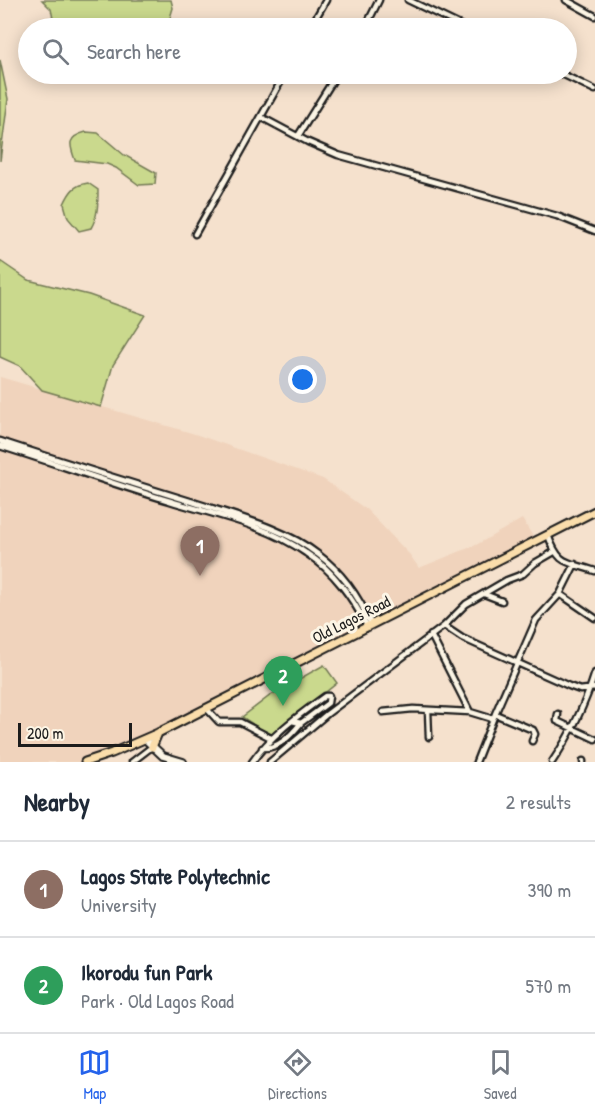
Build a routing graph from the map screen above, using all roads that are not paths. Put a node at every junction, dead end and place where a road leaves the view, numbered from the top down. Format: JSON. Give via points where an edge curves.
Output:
{"nodes":[{"id":1,"x":326,"y":0,"type":"edge"},
{"id":2,"x":379,"y":0,"type":"edge"},
{"id":3,"x":566,"y":0,"type":"edge"},
{"id":4,"x":412,"y":1,"type":"edge"},
{"id":5,"x":595,"y":16,"type":"edge"},
{"id":6,"x":316,"y":18,"type":"edge"},
{"id":7,"x":370,"y":18,"type":"edge"},
{"id":8,"x":446,"y":18,"type":"edge"},
{"id":9,"x":577,"y":81,"type":"edge"},
{"id":10,"x":279,"y":84,"type":"edge"},
{"id":11,"x":331,"y":84,"type":"edge"},
{"id":12,"x":595,"y":90,"type":"edge"},
{"id":13,"x":261,"y":117,"type":"junction"},
{"id":14,"x":298,"y":136,"type":"junction"},
{"id":15,"x":595,"y":231,"type":"edge"},
{"id":16,"x":195,"y":234,"type":"dead end"},
{"id":17,"x":0,"y":441,"type":"edge"},
{"id":18,"x":0,"y":446,"type":"edge"},
{"id":19,"x":595,"y":511,"type":"edge"},
{"id":20,"x":548,"y":535,"type":"junction"},
{"id":21,"x":554,"y":552,"type":"junction"},
{"id":22,"x":575,"y":564,"type":"junction"},
{"id":23,"x":595,"y":571,"type":"edge"},
{"id":24,"x":484,"y":594,"type":"junction"},
{"id":25,"x":560,"y":594,"type":"junction"},
{"id":26,"x":502,"y":601,"type":"dead end"},
{"id":27,"x":595,"y":618,"type":"edge"},
{"id":28,"x":369,"y":625,"type":"junction"},
{"id":29,"x":444,"y":626,"type":"junction"},
{"id":30,"x":431,"y":635,"type":"junction"},
{"id":31,"x":518,"y":663,"type":"junction"},
{"id":32,"x":595,"y":673,"type":"edge"},
{"id":33,"x":593,"y":688,"type":"edge"},
{"id":34,"x":207,"y":709,"type":"junction"},
{"id":35,"x":428,"y":710,"type":"junction"},
{"id":36,"x":383,"y":712,"type":"dead end"},
{"id":37,"x":470,"y":712,"type":"junction"},
{"id":38,"x":558,"y":714,"type":"dead end"},
{"id":39,"x":494,"y":717,"type":"junction"},
{"id":40,"x":292,"y":721,"type":"junction"},
{"id":41,"x":301,"y":723,"type":"junction"},
{"id":42,"x":573,"y":728,"type":"junction"},
{"id":43,"x":158,"y":733,"type":"junction"},
{"id":44,"x":429,"y":737,"type":"dead end"},
{"id":45,"x":271,"y":738,"type":"junction"},
{"id":46,"x":146,"y":739,"type":"junction"},
{"id":47,"x":595,"y":739,"type":"edge"},
{"id":48,"x":532,"y":741,"type":"dead end"},
{"id":49,"x":137,"y":743,"type":"junction"},
{"id":50,"x":151,"y":748,"type":"junction"},
{"id":51,"x":262,"y":748,"type":"junction"},
{"id":52,"x":85,"y":762,"type":"edge"},
{"id":53,"x":132,"y":762,"type":"edge"},
{"id":54,"x":170,"y":762,"type":"edge"},
{"id":55,"x":183,"y":762,"type":"edge"},
{"id":56,"x":252,"y":762,"type":"edge"},
{"id":57,"x":270,"y":762,"type":"edge"},
{"id":58,"x":476,"y":762,"type":"edge"},
{"id":59,"x":552,"y":762,"type":"edge"}],
"edges":[{"from":1,"to":6,"type":"street"},
{"from":2,"to":7,"type":"street"},
{"from":3,"to":5,"type":"street"},
{"from":4,"to":8,"type":"street"},
{"from":9,"to":12,"type":"street"},
{"from":10,"to":13,"type":"street"},
{"from":11,"to":14,"type":"street"},
{"from":13,"to":14,"type":"street"},
{"from":13,"to":16,"type":"street"},
{"from":14,"to":15,"type":"street","via":[[339,155],[557,216]]},
{"from":17,"to":28,"type":"street","via":[[219,510],[287,536],[320,555],[337,572],[353,590]]},
{"from":18,"to":28,"type":"street","via":[[230,519],[285,541],[317,560],[350,595]]},
{"from":19,"to":20,"type":"main road","name":"Old Lagos Road"},
{"from":20,"to":21,"type":"street"},
{"from":20,"to":28,"type":"main road","name":"Old Lagos Road"},
{"from":21,"to":22,"type":"street","via":[[561,560]]},
{"from":21,"to":24,"type":"street"},
{"from":22,"to":23,"type":"street"},
{"from":22,"to":25,"type":"street"},
{"from":24,"to":26,"type":"street"},
{"from":24,"to":29,"type":"street","via":[[466,604]]},
{"from":25,"to":27,"type":"street"},
{"from":25,"to":31,"type":"street","via":[[539,615]]},
{"from":28,"to":34,"type":"main road","name":"Old Lagos Road"},
{"from":29,"to":30,"type":"street"},
{"from":29,"to":31,"type":"street"},
{"from":30,"to":37,"type":"street"},
{"from":30,"to":57,"type":"street"},
{"from":31,"to":33,"type":"street","via":[[576,689]]},
{"from":31,"to":39,"type":"street"},
{"from":32,"to":33,"type":"street"},
{"from":33,"to":42,"type":"street"},
{"from":34,"to":43,"type":"main road","name":"Old Lagos Road"},
{"from":34,"to":45,"type":"street","via":[[219,723],[240,722]]},
{"from":35,"to":36,"type":"street"},
{"from":35,"to":37,"type":"street"},
{"from":35,"to":44,"type":"street"},
{"from":37,"to":39,"type":"street"},
{"from":38,"to":42,"type":"street","via":[[557,721]]},
{"from":39,"to":48,"type":"street","via":[[532,730]]},
{"from":39,"to":58,"type":"street"},
{"from":40,"to":41,"type":"street"},
{"from":40,"to":41,"type":"street","via":[[329,696],[328,702]]},
{"from":40,"to":45,"type":"street"},
{"from":41,"to":51,"type":"street","via":[[286,740]]},
{"from":42,"to":47,"type":"street"},
{"from":42,"to":59,"type":"street"},
{"from":43,"to":46,"type":"main road","name":"Old Lagos Road"},
{"from":43,"to":50,"type":"main road"},
{"from":45,"to":51,"type":"street"},
{"from":46,"to":49,"type":"main road","name":"Old Lagos Road"},
{"from":46,"to":50,"type":"main road"},
{"from":49,"to":50,"type":"main road"},
{"from":49,"to":52,"type":"main road","name":"Old Lagos Road"},
{"from":50,"to":53,"type":"street"},
{"from":50,"to":54,"type":"main road"},
{"from":50,"to":55,"type":"main road"},
{"from":51,"to":56,"type":"street"}]}
